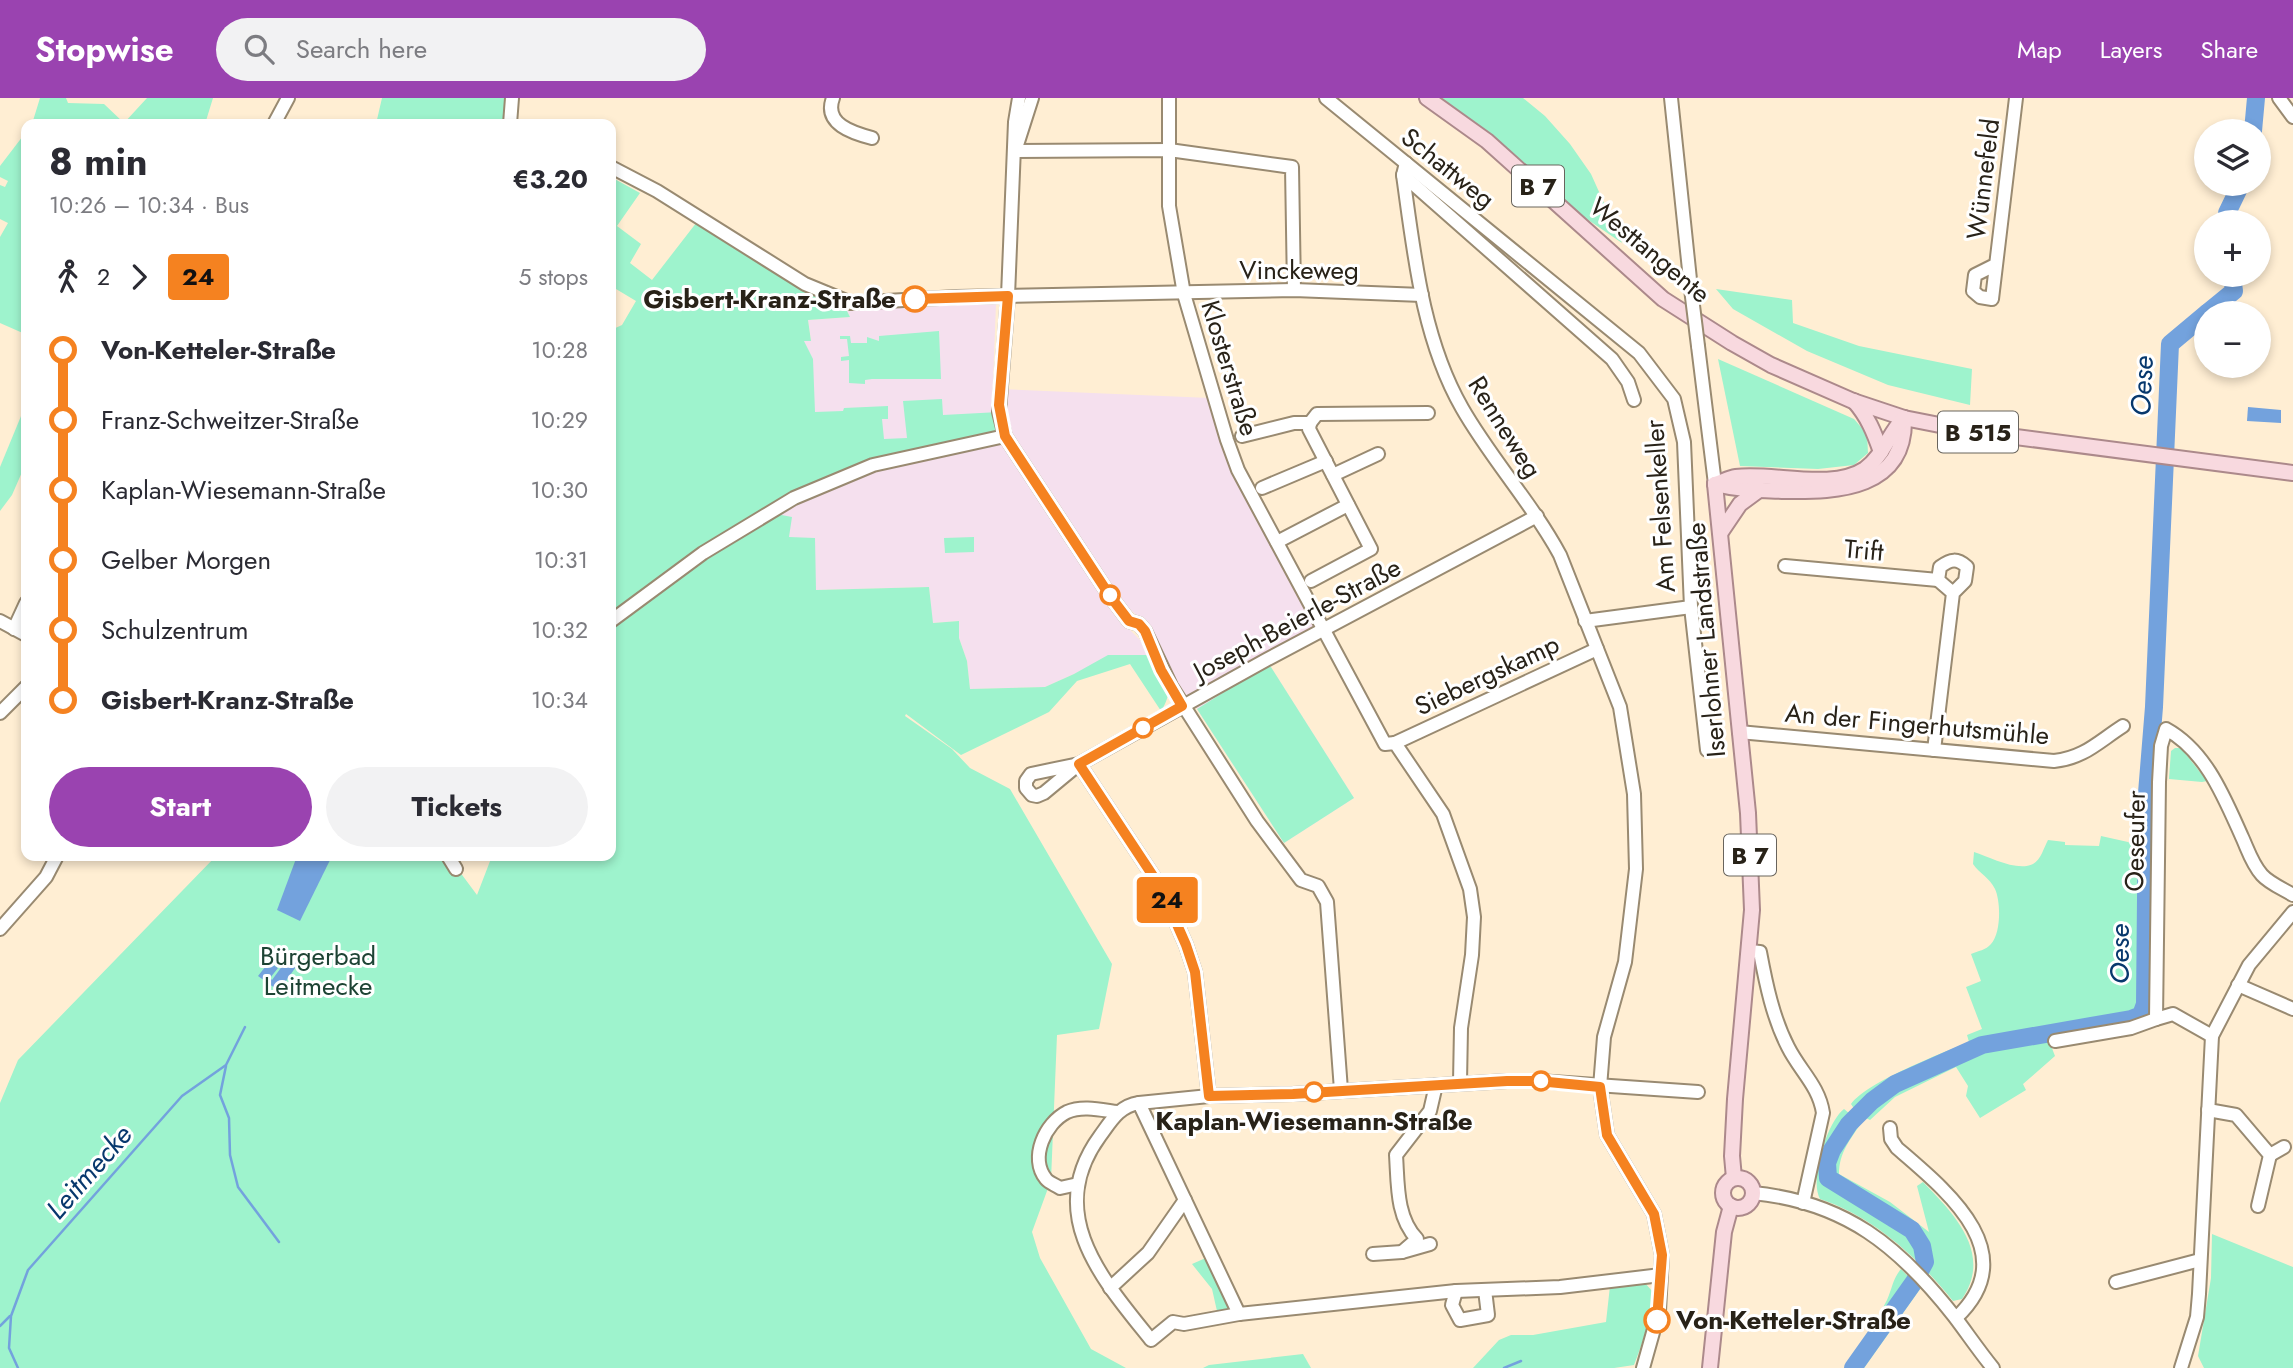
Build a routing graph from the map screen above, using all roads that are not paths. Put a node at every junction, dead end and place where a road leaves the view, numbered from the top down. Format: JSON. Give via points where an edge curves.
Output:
{"nodes":[{"id":1,"x":288,"y":98,"type":"edge"},
{"id":2,"x":512,"y":98,"type":"edge"},
{"id":3,"x":833,"y":98,"type":"edge"},
{"id":4,"x":1006,"y":98,"type":"edge"},
{"id":5,"x":1019,"y":98,"type":"edge"},
{"id":6,"x":1032,"y":98,"type":"edge"},
{"id":7,"x":1043,"y":98,"type":"edge"},
{"id":8,"x":1169,"y":98,"type":"edge"},
{"id":9,"x":1326,"y":98,"type":"edge"},
{"id":10,"x":1427,"y":98,"type":"edge"},
{"id":11,"x":1671,"y":98,"type":"edge"},
{"id":12,"x":2016,"y":98,"type":"edge"},
{"id":13,"x":2279,"y":98,"type":"edge"},
{"id":14,"x":1016,"y":117,"type":"junction"},
{"id":15,"x":2293,"y":117,"type":"edge"},
{"id":16,"x":277,"y":119,"type":"edge"},
{"id":17,"x":510,"y":119,"type":"edge"},
{"id":18,"x":1024,"y":129,"type":"junction"},
{"id":19,"x":872,"y":138,"type":"dead end"},
{"id":20,"x":1169,"y":150,"type":"junction"},
{"id":21,"x":1014,"y":151,"type":"junction"},
{"id":22,"x":1404,"y":169,"type":"junction"},
{"id":23,"x":616,"y":170,"type":"edge"},
{"id":24,"x":1995,"y":265,"type":"dead end"},
{"id":25,"x":1294,"y":290,"type":"junction"},
{"id":26,"x":1184,"y":294,"type":"junction"},
{"id":27,"x":1422,"y":295,"type":"junction"},
{"id":28,"x":1008,"y":296,"type":"junction"},
{"id":29,"x":1639,"y":353,"type":"joint"},
{"id":30,"x":1634,"y":400,"type":"dead end"},
{"id":31,"x":1853,"y":401,"type":"junction"},
{"id":32,"x":1428,"y":413,"type":"dead end"},
{"id":33,"x":1904,"y":418,"type":"junction"},
{"id":34,"x":1310,"y":423,"type":"junction"},
{"id":35,"x":1005,"y":436,"type":"junction"},
{"id":36,"x":1242,"y":436,"type":"dead end"},
{"id":37,"x":1881,"y":452,"type":"junction"},
{"id":38,"x":1378,"y":454,"type":"dead end"},
{"id":39,"x":1326,"y":461,"type":"junction"},
{"id":40,"x":2293,"y":473,"type":"edge"},
{"id":41,"x":1333,"y":475,"type":"junction"},
{"id":42,"x":1716,"y":484,"type":"junction"},
{"id":43,"x":1262,"y":488,"type":"dead end"},
{"id":44,"x":1759,"y":490,"type":"junction"},
{"id":45,"x":1348,"y":505,"type":"junction"},
{"id":46,"x":1537,"y":516,"type":"junction"},
{"id":47,"x":1721,"y":532,"type":"junction"},
{"id":48,"x":1277,"y":542,"type":"junction"},
{"id":49,"x":1786,"y":566,"type":"dead end"},
{"id":50,"x":1938,"y":580,"type":"junction"},
{"id":51,"x":1311,"y":581,"type":"dead end"},
{"id":52,"x":1953,"y":593,"type":"junction"},
{"id":53,"x":1691,"y":607,"type":"junction"},
{"id":54,"x":21,"y":614,"type":"edge"},
{"id":55,"x":616,"y":617,"type":"edge"},
{"id":56,"x":0,"y":621,"type":"edge"},
{"id":57,"x":1585,"y":621,"type":"junction"},
{"id":58,"x":14,"y":629,"type":"junction"},
{"id":59,"x":1324,"y":631,"type":"junction"},
{"id":60,"x":21,"y":632,"type":"edge"},
{"id":61,"x":1597,"y":649,"type":"junction"},
{"id":62,"x":21,"y":692,"type":"edge"},
{"id":63,"x":1182,"y":706,"type":"junction"},
{"id":64,"x":0,"y":713,"type":"edge"},
{"id":65,"x":2123,"y":726,"type":"dead end"},
{"id":66,"x":1739,"y":732,"type":"junction"},
{"id":67,"x":1395,"y":743,"type":"junction"},
{"id":68,"x":1707,"y":750,"type":"dead end"},
{"id":69,"x":1934,"y":750,"type":"junction"},
{"id":70,"x":54,"y":861,"type":"edge"},
{"id":71,"x":451,"y":861,"type":"edge"},
{"id":72,"x":456,"y":869,"type":"dead end"},
{"id":73,"x":2293,"y":895,"type":"edge"},
{"id":74,"x":2293,"y":912,"type":"edge"},
{"id":75,"x":0,"y":929,"type":"edge"},
{"id":76,"x":1749,"y":951,"type":"junction"},
{"id":77,"x":2238,"y":985,"type":"junction"},
{"id":78,"x":2293,"y":1009,"type":"edge"},
{"id":79,"x":2156,"y":1019,"type":"junction"},
{"id":80,"x":2212,"y":1036,"type":"junction"},
{"id":81,"x":2055,"y":1041,"type":"dead end"},
{"id":82,"x":1460,"y":1082,"type":"junction"},
{"id":83,"x":1436,"y":1085,"type":"junction"},
{"id":84,"x":1600,"y":1087,"type":"junction"},
{"id":85,"x":1341,"y":1090,"type":"junction"},
{"id":86,"x":1698,"y":1092,"type":"dead end"},
{"id":87,"x":1209,"y":1096,"type":"junction"},
{"id":88,"x":1139,"y":1103,"type":"junction"},
{"id":89,"x":2208,"y":1110,"type":"junction"},
{"id":90,"x":1117,"y":1112,"type":"junction"},
{"id":91,"x":1890,"y":1128,"type":"dead end"},
{"id":92,"x":2284,"y":1147,"type":"dead end"},
{"id":93,"x":2270,"y":1155,"type":"junction"},
{"id":94,"x":1734,"y":1178,"type":"junction"},
{"id":95,"x":1078,"y":1184,"type":"junction"},
{"id":96,"x":1753,"y":1193,"type":"junction"},
{"id":97,"x":1185,"y":1200,"type":"junction"},
{"id":98,"x":1803,"y":1203,"type":"junction"},
{"id":99,"x":1731,"y":1206,"type":"junction"},
{"id":100,"x":2258,"y":1206,"type":"dead end"},
{"id":101,"x":1430,"y":1244,"type":"dead end"},
{"id":102,"x":1402,"y":1252,"type":"junction"},
{"id":103,"x":1373,"y":1254,"type":"dead end"},
{"id":104,"x":2200,"y":1260,"type":"junction"},
{"id":105,"x":1661,"y":1275,"type":"junction"},
{"id":106,"x":2116,"y":1282,"type":"dead end"},
{"id":107,"x":1110,"y":1288,"type":"junction"},
{"id":108,"x":1485,"y":1290,"type":"junction"},
{"id":109,"x":1456,"y":1292,"type":"junction"},
{"id":110,"x":1239,"y":1314,"type":"junction"},
{"id":111,"x":1956,"y":1318,"type":"junction"},
{"id":112,"x":1152,"y":1340,"type":"junction"},
{"id":113,"x":1143,"y":1352,"type":"dead end"},
{"id":114,"x":1643,"y":1368,"type":"edge"},
{"id":115,"x":1710,"y":1368,"type":"edge"},
{"id":116,"x":1993,"y":1368,"type":"edge"},
{"id":117,"x":2181,"y":1368,"type":"edge"}],
"edges":[{"from":1,"to":16,"type":"street"},
{"from":2,"to":17,"type":"street"},
{"from":3,"to":19,"type":"street","via":[[831,110],[840,125]]},
{"from":4,"to":14,"type":"street"},
{"from":5,"to":14,"type":"street"},
{"from":6,"to":18,"type":"street"},
{"from":7,"to":18,"type":"street"},
{"from":8,"to":20,"type":"street","name":"Klosterstraße"},
{"from":9,"to":22,"type":"street","name":"Schattweg"},
{"from":10,"to":31,"type":"main road","name":"Westtangente","number":"B 7","via":[[1487,141],[1671,304],[1771,365]]},
{"from":11,"to":42,"type":"street","name":"Iserlohner Landstraße","bridge":true},
{"from":12,"to":24,"type":"street","name":"Wünnefeld"},
{"from":13,"to":15,"type":"street"},
{"from":14,"to":21,"type":"street"},
{"from":18,"to":21,"type":"street"},
{"from":20,"to":21,"type":"street"},
{"from":20,"to":25,"type":"street","via":[[1292,167]]},
{"from":20,"to":26,"type":"street","name":"Klosterstraße","via":[[1169,206]]},
{"from":21,"to":28,"type":"street"},
{"from":22,"to":27,"type":"street","name":"Renneweg"},
{"from":22,"to":29,"type":"street","name":"Schattweg"},
{"from":22,"to":30,"type":"street","name":"Schattweg","via":[[1612,359]]},
{"from":23,"to":28,"type":"street","via":[[805,284],[851,303]]},
{"from":25,"to":26,"type":"street","name":"Vinckeweg"},
{"from":25,"to":27,"type":"street","name":"Vinckeweg"},
{"from":26,"to":28,"type":"street","name":"Vinckeweg"},
{"from":26,"to":48,"type":"street","name":"Klosterstraße","via":[[1238,470]]},
{"from":27,"to":46,"type":"street","name":"Renneweg","via":[[1454,394]]},
{"from":28,"to":35,"type":"street","via":[[999,405]]},
{"from":29,"to":53,"type":"street","name":"Am Felsenkeller","via":[[1674,399],[1684,442]]},
{"from":31,"to":33,"type":"main road","name":"Westtangente","number":"B 7"},
{"from":31,"to":37,"type":"main road","via":[[1867,415]]},
{"from":32,"to":34,"type":"street","via":[[1317,414]]},
{"from":33,"to":37,"type":"main road","via":[[1893,428]]},
{"from":33,"to":40,"type":"main road","number":"B 515","via":[[1970,431]]},
{"from":33,"to":44,"type":"main road","via":[[1905,435],[1899,448],[1874,477],[1835,491]]},
{"from":34,"to":36,"type":"street"},
{"from":34,"to":39,"type":"street","via":[[1308,429]]},
{"from":35,"to":55,"type":"street","via":[[873,465],[794,498],[703,553]]},
{"from":35,"to":63,"type":"street","via":[[1110,596],[1129,621],[1145,631]]},
{"from":37,"to":42,"type":"main road","via":[[1853,475],[1820,480],[1736,477]]},
{"from":38,"to":41,"type":"street"},
{"from":39,"to":41,"type":"street"},
{"from":39,"to":43,"type":"street"},
{"from":41,"to":45,"type":"street"},
{"from":42,"to":44,"type":"main road"},
{"from":42,"to":47,"type":"main road","name":"Iserlohner Landstraße","number":"B 7"},
{"from":44,"to":47,"type":"main road","via":[[1740,504]]},
{"from":45,"to":48,"type":"street"},
{"from":45,"to":51,"type":"street","via":[[1371,549]]},
{"from":46,"to":57,"type":"street","name":"Renneweg","via":[[1560,555]]},
{"from":46,"to":59,"type":"street","name":"Joseph-Beierle-Straße"},
{"from":47,"to":66,"type":"main road","name":"Iserlohner Landstraße","number":"B 7"},
{"from":48,"to":59,"type":"street","name":"Klosterstraße"},
{"from":49,"to":50,"type":"street","name":"Trift"},
{"from":50,"to":52,"type":"street"},
{"from":50,"to":52,"type":"street","via":[[1940,567],[1950,560],[1967,567],[1965,581]]},
{"from":52,"to":69,"type":"street"},
{"from":53,"to":57,"type":"street","name":"Siebergskamp"},
{"from":53,"to":68,"type":"street","name":"Am Felsenkeller"},
{"from":54,"to":58,"type":"street"},
{"from":56,"to":58,"type":"street"},
{"from":57,"to":61,"type":"street","name":"Renneweg"},
{"from":58,"to":60,"type":"street"},
{"from":59,"to":63,"type":"street","name":"Joseph-Beierle-Straße"},
{"from":59,"to":67,"type":"street","name":"Klosterstraße","via":[[1385,744]]},
{"from":61,"to":67,"type":"street","name":"Siebergskamp"},
{"from":61,"to":84,"type":"street","name":"Renneweg","via":[[1620,707],[1634,794],[1636,869],[1625,962],[1604,1037]]},
{"from":62,"to":64,"type":"street"},
{"from":63,"to":85,"type":"street","via":[[1293,870],[1301,880],[1318,886],[1327,902]]},
{"from":63,"to":87,"type":"street","name":"Joseph-Beierle-Straße","via":[[1079,764],[1161,888],[1186,945],[1195,972]]},
{"from":65,"to":69,"type":"street","name":"An der Fingerhutsmühle","via":[[2071,759]]},
{"from":66,"to":69,"type":"street","name":"An der Fingerhutsmühle"},
{"from":66,"to":76,"type":"main road","name":"Iserlohner Landstraße","number":"B 7","via":[[1752,883]]},
{"from":67,"to":82,"type":"street","via":[[1443,814],[1470,890],[1472,955],[1461,1028]]},
{"from":70,"to":75,"type":"street"},
{"from":71,"to":72,"type":"street"},
{"from":73,"to":79,"type":"street","name":"Oeseufer","via":[[2263,877],[2218,785],[2198,755],[2166,729],[2159,782]]},
{"from":74,"to":77,"type":"street"},
{"from":76,"to":94,"type":"main road","name":"Iserlohner Landstraße","number":"B 7","via":[[1735,1099]]},
{"from":76,"to":98,"type":"street","via":[[1760,952],[1788,1047],[1821,1100],[1823,1114]]},
{"from":77,"to":78,"type":"street"},
{"from":77,"to":80,"type":"street"},
{"from":79,"to":80,"type":"street","via":[[2173,1014]]},
{"from":79,"to":81,"type":"street","via":[[2122,1030]]},
{"from":80,"to":89,"type":"street"},
{"from":82,"to":83,"type":"street"},
{"from":82,"to":84,"type":"street","via":[[1538,1081]]},
{"from":83,"to":85,"type":"street"},
{"from":83,"to":102,"type":"street","via":[[1430,1111],[1396,1155],[1400,1210],[1417,1239]]},
{"from":84,"to":86,"type":"street"},
{"from":84,"to":105,"type":"street","name":"Renneweg","via":[[1607,1135],[1654,1214]]},
{"from":85,"to":87,"type":"street"},
{"from":87,"to":88,"type":"street"},
{"from":88,"to":90,"type":"street"},
{"from":88,"to":97,"type":"street"},
{"from":89,"to":93,"type":"street","via":[[2236,1115]]},
{"from":89,"to":104,"type":"street"},
{"from":90,"to":95,"type":"street","via":[[1087,1154]]},
{"from":90,"to":95,"type":"street","via":[[1085,1108],[1067,1112],[1043,1140],[1038,1153],[1047,1180],[1060,1188]]},
{"from":91,"to":111,"type":"street","via":[[1897,1148],[1957,1202],[1978,1242],[1984,1266],[1981,1281],[1976,1296]]},
{"from":92,"to":93,"type":"street"},
{"from":93,"to":100,"type":"street"},
{"from":94,"to":96,"type":"main road","via":[[1749,1182]]},
{"from":94,"to":99,"type":"main road","number":"B 7","via":[[1723,1191]]},
{"from":95,"to":107,"type":"street","via":[[1079,1225],[1091,1260]]},
{"from":96,"to":98,"type":"street"},
{"from":96,"to":99,"type":"main road","via":[[1744,1206]]},
{"from":97,"to":107,"type":"street","via":[[1148,1253]]},
{"from":97,"to":110,"type":"street"},
{"from":98,"to":111,"type":"street","via":[[1842,1217],[1875,1236],[1926,1281]]},
{"from":99,"to":115,"type":"main road","number":"B 7","via":[[1724,1232]]},
{"from":101,"to":102,"type":"street"},
{"from":102,"to":103,"type":"street"},
{"from":104,"to":106,"type":"street"},
{"from":104,"to":117,"type":"street","via":[[2197,1317]]},
{"from":105,"to":108,"type":"street"},
{"from":105,"to":114,"type":"street","name":"Renneweg","via":[[1657,1320]]},
{"from":107,"to":112,"type":"street"},
{"from":108,"to":109,"type":"street"},
{"from":108,"to":109,"type":"street","via":[[1488,1315],[1460,1320],[1452,1305]]},
{"from":109,"to":110,"type":"street"},
{"from":110,"to":112,"type":"street","via":[[1173,1322]]},
{"from":111,"to":116,"type":"street"},
{"from":112,"to":113,"type":"street"}]}
